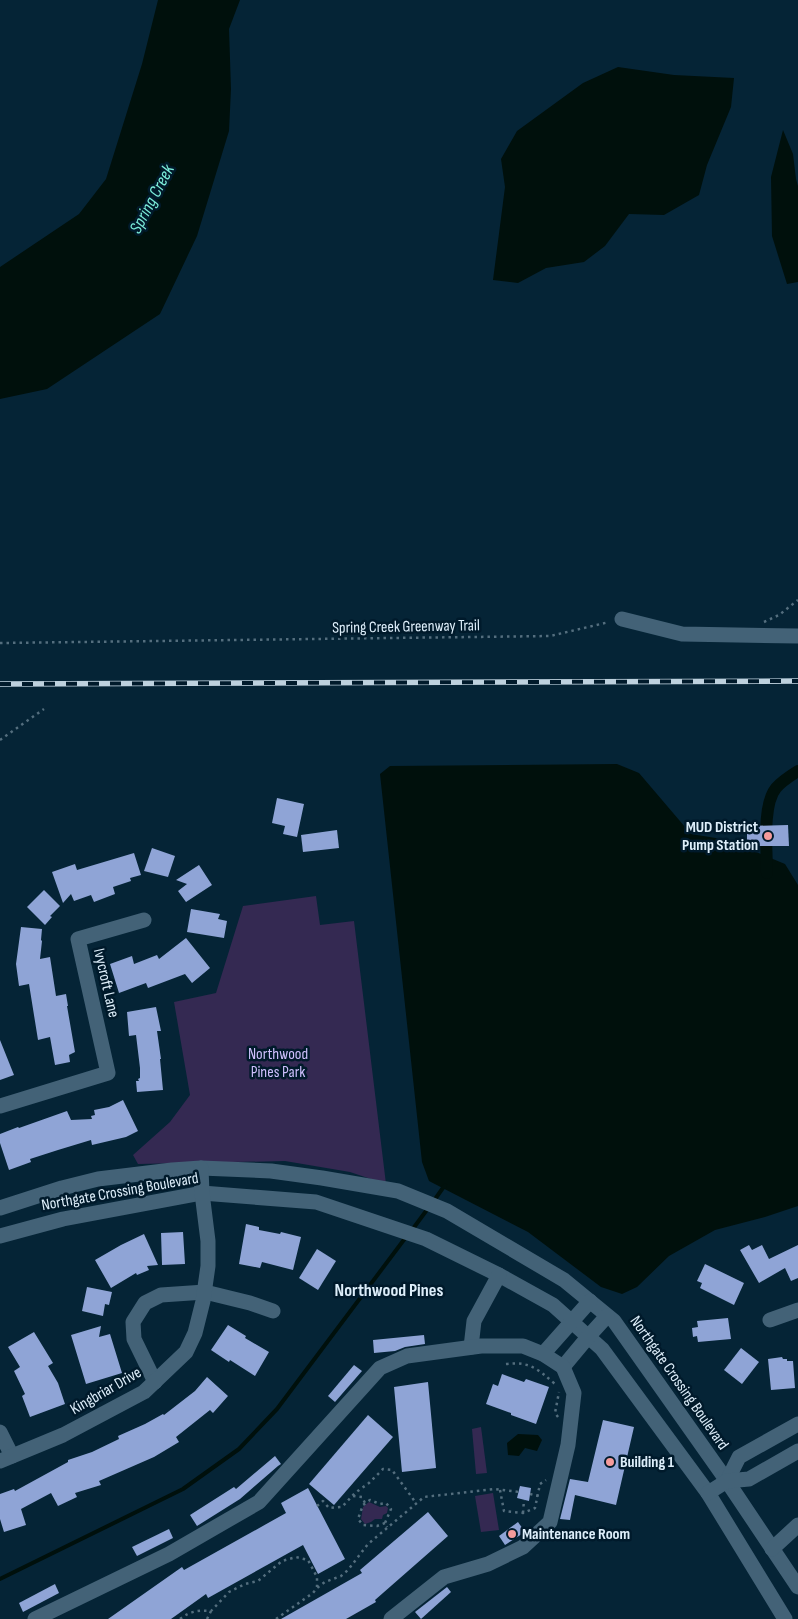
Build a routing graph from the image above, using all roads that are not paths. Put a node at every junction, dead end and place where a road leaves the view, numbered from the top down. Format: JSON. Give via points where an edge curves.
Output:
{"nodes":[{"id":1,"x":622,"y":619,"type":"road end"},
{"id":2,"x":798,"y":636,"type":"edge"},
{"id":3,"x":144,"y":920,"type":"dead end"},
{"id":4,"x":0,"y":1106,"type":"edge"},
{"id":5,"x":201,"y":1168,"type":"junction"},
{"id":6,"x":202,"y":1193,"type":"junction"},
{"id":7,"x":0,"y":1208,"type":"edge"},
{"id":8,"x":1,"y":1231,"type":"edge"},
{"id":9,"x":499,"y":1275,"type":"junction"},
{"id":10,"x":205,"y":1292,"type":"junction"},
{"id":11,"x":590,"y":1301,"type":"junction"},
{"id":12,"x":798,"y":1310,"type":"edge"},
{"id":13,"x":273,"y":1311,"type":"dead end"},
{"id":14,"x":607,"y":1316,"type":"junction"},
{"id":15,"x":770,"y":1320,"type":"dead end"},
{"id":16,"x":572,"y":1322,"type":"junction"},
{"id":17,"x":588,"y":1336,"type":"junction"},
{"id":18,"x":471,"y":1347,"type":"junction"},
{"id":19,"x":543,"y":1354,"type":"junction"},
{"id":20,"x":563,"y":1366,"type":"junction"},
{"id":21,"x":155,"y":1382,"type":"junction"},
{"id":22,"x":798,"y":1424,"type":"edge"},
{"id":23,"x":0,"y":1432,"type":"edge"},
{"id":24,"x":798,"y":1451,"type":"edge"},
{"id":25,"x":6,"y":1459,"type":"edge"},
{"id":26,"x":727,"y":1481,"type":"junction"},
{"id":27,"x":708,"y":1493,"type":"junction"},
{"id":28,"x":798,"y":1525,"type":"edge"},
{"id":29,"x":772,"y":1549,"type":"junction"},
{"id":30,"x":798,"y":1587,"type":"edge"},
{"id":31,"x":35,"y":1619,"type":"edge"},
{"id":32,"x":391,"y":1619,"type":"edge"},
{"id":33,"x":784,"y":1619,"type":"edge"}],
"edges":[{"from":1,"to":2,"type":"street","via":[[682,634]]},
{"from":3,"to":4,"type":"street","name":"Ivycroft Lane","via":[[78,938],[108,1073]]},
{"from":5,"to":6,"type":"street","name":"Kingbriar Drive"},
{"from":5,"to":7,"type":"street","name":"Northgate Crossing Boulevard","via":[[98,1180]]},
{"from":5,"to":11,"type":"street","name":"Northgate Crossing Boulevard","via":[[280,1172],[398,1191],[447,1211],[564,1280]]},
{"from":6,"to":8,"type":"street","name":"Northgate Crossing Boulevard"},
{"from":6,"to":9,"type":"street","name":"Northgate Crossing Boulevard","via":[[316,1202],[426,1238]]},
{"from":6,"to":10,"type":"street","name":"Kingbriar Drive","via":[[208,1241]]},
{"from":9,"to":16,"type":"street","name":"Northgate Crossing Boulevard","via":[[553,1306]]},
{"from":9,"to":18,"type":"street","via":[[474,1321]]},
{"from":10,"to":13,"type":"street"},
{"from":10,"to":21,"type":"street","name":"Kingbriar Drive","via":[[195,1333],[186,1352]]},
{"from":10,"to":21,"type":"street","via":[[161,1295],[145,1303],[133,1322],[134,1339]]},
{"from":11,"to":14,"type":"street","name":"Northgate Crossing Boulevard"},
{"from":11,"to":16,"type":"street"},
{"from":12,"to":15,"type":"street"},
{"from":14,"to":17,"type":"street"},
{"from":14,"to":26,"type":"street","name":"Northgate Crossing Boulevard","via":[[614,1321]]},
{"from":16,"to":17,"type":"street","name":"Northgate Crossing Boulevard"},
{"from":16,"to":19,"type":"street"},
{"from":17,"to":20,"type":"street"},
{"from":17,"to":27,"type":"street","name":"Northgate Crossing Boulevard","via":[[602,1349]]},
{"from":18,"to":19,"type":"street","via":[[524,1346]]},
{"from":18,"to":31,"type":"street","via":[[407,1356],[380,1368],[259,1502],[169,1554]]},
{"from":19,"to":20,"type":"street"},
{"from":20,"to":32,"type":"street","via":[[574,1393],[568,1445],[550,1522],[523,1547],[488,1564],[444,1577]]},
{"from":21,"to":25,"type":"street","name":"Kingbriar Drive","via":[[144,1392],[63,1435]]},
{"from":22,"to":26,"type":"street","via":[[739,1457]]},
{"from":23,"to":25,"type":"street"},
{"from":24,"to":26,"type":"street","via":[[749,1478]]},
{"from":26,"to":27,"type":"street"},
{"from":26,"to":29,"type":"street","name":"Northgate Crossing Boulevard"},
{"from":27,"to":33,"type":"street","name":"Northgate Crossing Boulevard"},
{"from":28,"to":29,"type":"street"},
{"from":29,"to":30,"type":"street","name":"Northgate Crossing Boulevard"}]}
